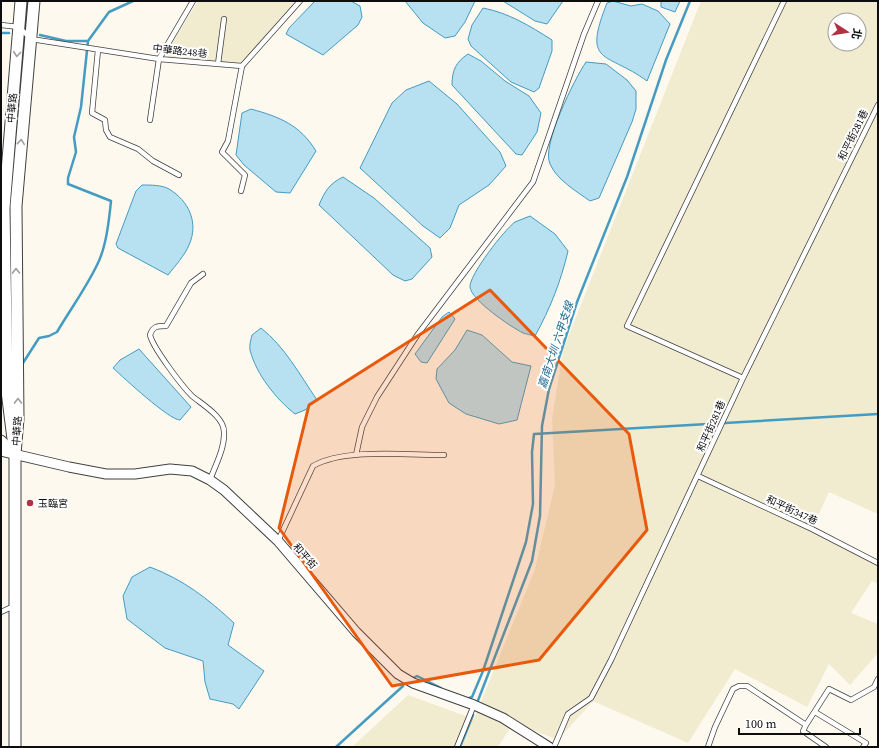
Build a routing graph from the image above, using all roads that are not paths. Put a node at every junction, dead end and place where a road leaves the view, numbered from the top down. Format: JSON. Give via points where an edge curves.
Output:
{"nodes":[{"id":1,"x":21,"y":1,"type":"edge"},
{"id":2,"x":34,"y":1,"type":"edge"},
{"id":3,"x":193,"y":1,"type":"edge"},
{"id":4,"x":300,"y":1,"type":"edge"},
{"id":5,"x":598,"y":1,"type":"edge"},
{"id":6,"x":784,"y":1,"type":"edge"},
{"id":7,"x":224,"y":19,"type":"dead end"},
{"id":8,"x":1,"y":25,"type":"edge"},
{"id":9,"x":19,"y":27,"type":"junction"},
{"id":10,"x":31,"y":39,"type":"junction"},
{"id":11,"x":98,"y":50,"type":"junction"},
{"id":12,"x":159,"y":59,"type":"junction"},
{"id":13,"x":218,"y":64,"type":"junction"},
{"id":14,"x":242,"y":66,"type":"junction"},
{"id":15,"x":878,"y":105,"type":"edge"},
{"id":16,"x":150,"y":120,"type":"dead end"},
{"id":17,"x":179,"y":175,"type":"dead end"},
{"id":18,"x":241,"y":191,"type":"dead end"},
{"id":19,"x":3,"y":208,"type":"edge"},
{"id":20,"x":203,"y":274,"type":"dead end"},
{"id":21,"x":743,"y":378,"type":"junction"},
{"id":22,"x":4,"y":394,"type":"edge"},
{"id":23,"x":1,"y":440,"type":"edge"},
{"id":24,"x":1,"y":451,"type":"edge"},
{"id":25,"x":15,"y":454,"type":"junction"},
{"id":26,"x":356,"y":455,"type":"junction"},
{"id":27,"x":444,"y":455,"type":"dead end"},
{"id":28,"x":698,"y":476,"type":"junction"},
{"id":29,"x":210,"y":480,"type":"junction"},
{"id":30,"x":278,"y":541,"type":"junction"},
{"id":31,"x":878,"y":563,"type":"edge"},
{"id":32,"x":15,"y":606,"type":"junction"},
{"id":33,"x":1,"y":612,"type":"edge"},
{"id":34,"x":878,"y":679,"type":"edge"},
{"id":35,"x":474,"y":705,"type":"junction"},
{"id":36,"x":815,"y":712,"type":"junction"},
{"id":37,"x":806,"y":725,"type":"junction"},
{"id":38,"x":15,"y":747,"type":"edge"},
{"id":39,"x":458,"y":747,"type":"edge"},
{"id":40,"x":549,"y":747,"type":"edge"},
{"id":41,"x":554,"y":747,"type":"edge"},
{"id":42,"x":708,"y":747,"type":"edge"},
{"id":43,"x":826,"y":747,"type":"edge"},
{"id":44,"x":863,"y":747,"type":"edge"}],
"edges":[{"from":1,"to":9,"type":"street","name":"中華路"},
{"from":2,"to":10,"type":"street","name":"中華路"},
{"from":3,"to":12,"type":"lane"},
{"from":4,"to":14,"type":"lane"},
{"from":5,"to":26,"type":"lane","via":[[584,34],[534,182],[418,334],[376,397],[362,427]]},
{"from":6,"to":21,"type":"lane","via":[[627,326]]},
{"from":7,"to":13,"type":"lane"},
{"from":8,"to":9,"type":"lane"},
{"from":9,"to":10,"type":"lane"},
{"from":9,"to":19,"type":"street","name":"中華路","one_way":true},
{"from":10,"to":11,"type":"lane","name":"中華路248巷"},
{"from":25,"to":10,"type":"street","name":"中華路","one_way":true,"via":[[18,419],[16,206]]},
{"from":11,"to":12,"type":"lane","name":"中華路248巷"},
{"from":11,"to":17,"type":"lane","via":[[92,113],[105,120],[106,130],[110,136],[138,149],[152,161]]},
{"from":12,"to":13,"type":"lane","name":"中華路248巷"},
{"from":12,"to":16,"type":"lane"},
{"from":13,"to":14,"type":"lane","name":"中華路248巷"},
{"from":14,"to":18,"type":"lane","via":[[228,141],[222,152],[244,175]]},
{"from":15,"to":21,"type":"lane","name":"和平街281巷"},
{"from":19,"to":22,"type":"street","name":"中華路"},
{"from":20,"to":29,"type":"lane","via":[[191,283],[166,326],[156,326],[150,335],[170,369],[223,426],[223,442]]},
{"from":21,"to":28,"type":"lane","name":"和平街281巷"},
{"from":22,"to":25,"type":"street","name":"中華路"},
{"from":23,"to":25,"type":"street"},
{"from":24,"to":25,"type":"street","name":"和平街"},
{"from":25,"to":29,"type":"street","name":"和平街","via":[[69,468],[106,474],[170,470],[192,472]]},
{"from":25,"to":32,"type":"street","name":"中華路"},
{"from":26,"to":27,"type":"lane"},
{"from":26,"to":30,"type":"lane","via":[[325,459],[313,466]]},
{"from":28,"to":31,"type":"lane","name":"和平街347巷"},
{"from":28,"to":41,"type":"lane","name":"和平街281巷","via":[[598,685],[591,698],[568,714]]},
{"from":29,"to":30,"type":"street","name":"和平街"},
{"from":30,"to":35,"type":"street","name":"和平街","via":[[356,632],[398,674],[413,683]]},
{"from":32,"to":33,"type":"lane"},
{"from":32,"to":38,"type":"street","name":"中華路"},
{"from":34,"to":36,"type":"lane","via":[[874,687],[851,700],[829,689]]},
{"from":35,"to":39,"type":"lane"},
{"from":35,"to":40,"type":"street","name":"和平街","via":[[503,718]]},
{"from":36,"to":37,"type":"lane"},
{"from":36,"to":44,"type":"lane","via":[[866,743]]},
{"from":37,"to":42,"type":"lane","via":[[747,686],[739,686],[733,689]]},
{"from":37,"to":43,"type":"lane","via":[[803,731]]}]}
